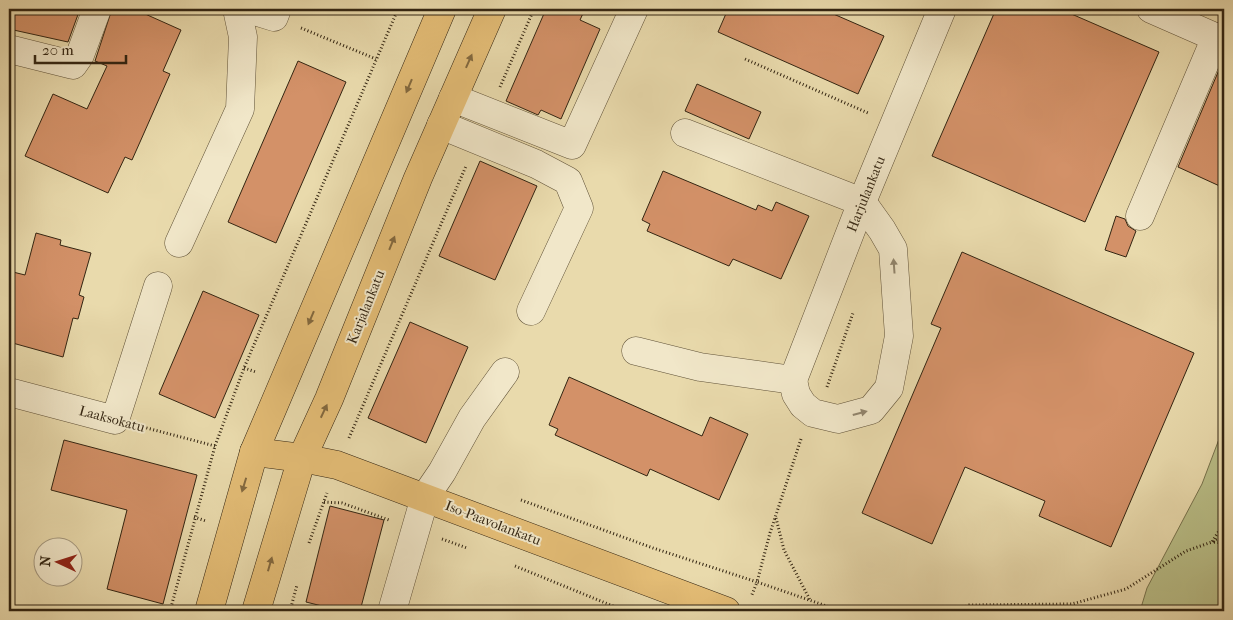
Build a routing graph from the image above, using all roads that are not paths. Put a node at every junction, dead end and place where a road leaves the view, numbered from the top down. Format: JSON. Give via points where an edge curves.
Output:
{"nodes":[{"id":1,"x":97,"y":9,"type":"edge"},
{"id":2,"x":237,"y":9,"type":"edge"},
{"id":3,"x":248,"y":9,"type":"edge"},
{"id":4,"x":442,"y":9,"type":"edge"},
{"id":5,"x":492,"y":9,"type":"edge"},
{"id":6,"x":634,"y":9,"type":"edge"},
{"id":7,"x":942,"y":9,"type":"edge"},
{"id":8,"x":1151,"y":9,"type":"edge"},
{"id":9,"x":276,"y":13,"type":"edge"},
{"id":10,"x":1192,"y":17,"type":"edge"},
{"id":11,"x":1220,"y":39,"type":"edge"},
{"id":12,"x":9,"y":49,"type":"edge"},
{"id":13,"x":453,"y":98,"type":"junction"},
{"id":14,"x":441,"y":125,"type":"junction"},
{"id":15,"x":685,"y":133,"type":"dead end"},
{"id":16,"x":862,"y":202,"type":"junction"},
{"id":17,"x":1140,"y":216,"type":"dead end"},
{"id":18,"x":178,"y":243,"type":"dead end"},
{"id":19,"x":158,"y":286,"type":"dead end"},
{"id":20,"x":531,"y":311,"type":"dead end"},
{"id":21,"x":636,"y":351,"type":"dead end"},
{"id":22,"x":505,"y":372,"type":"dead end"},
{"id":23,"x":793,"y":380,"type":"junction"},
{"id":24,"x":9,"y":392,"type":"edge"},
{"id":25,"x":254,"y":452,"type":"junction"},
{"id":26,"x":302,"y":458,"type":"junction"},
{"id":27,"x":425,"y":497,"type":"junction"},
{"id":28,"x":209,"y":611,"type":"edge"},
{"id":29,"x":256,"y":611,"type":"edge"},
{"id":30,"x":392,"y":611,"type":"edge"},
{"id":31,"x":726,"y":611,"type":"edge"}],
"edges":[{"from":1,"to":12,"type":"street","via":[[73,65]]},
{"from":2,"to":18,"type":"street","via":[[243,37],[240,109]]},
{"from":3,"to":9,"type":"street"},
{"from":4,"to":25,"type":"main road","one_way":true},
{"from":13,"to":5,"type":"main road","name":"Karjalankatu","one_way":true},
{"from":6,"to":13,"type":"street","via":[[572,145]]},
{"from":7,"to":16,"type":"street","name":"Harjulankatu"},
{"from":8,"to":10,"type":"street"},
{"from":10,"to":11,"type":"street"},
{"from":11,"to":17,"type":"street"},
{"from":13,"to":14,"type":"main road","name":"Karjalankatu"},
{"from":14,"to":20,"type":"street","via":[[536,164],[568,181],[579,208]]},
{"from":26,"to":14,"type":"main road","name":"Karjalankatu","one_way":true},
{"from":15,"to":16,"type":"street"},
{"from":16,"to":23,"type":"street","name":"Harjulankatu"},
{"from":23,"to":16,"type":"street","one_way":true,"via":[[803,405],[813,413],[838,420],[871,410],[889,388],[899,336],[893,249]]},
{"from":19,"to":24,"type":"street","name":"Laaksokatu","via":[[115,420]]},
{"from":21,"to":23,"type":"street","via":[[700,368]]},
{"from":22,"to":27,"type":"street","via":[[472,418]]},
{"from":25,"to":26,"type":"main road","name":"Iso-Paavolankatu"},
{"from":25,"to":28,"type":"main road","one_way":true},
{"from":26,"to":27,"type":"main road","name":"Iso-Paavolankatu","via":[[337,465]]},
{"from":29,"to":26,"type":"main road","name":"Karjalankatu","one_way":true},
{"from":27,"to":30,"type":"street"},
{"from":27,"to":31,"type":"main road","name":"Iso-Paavolankatu"}]}
